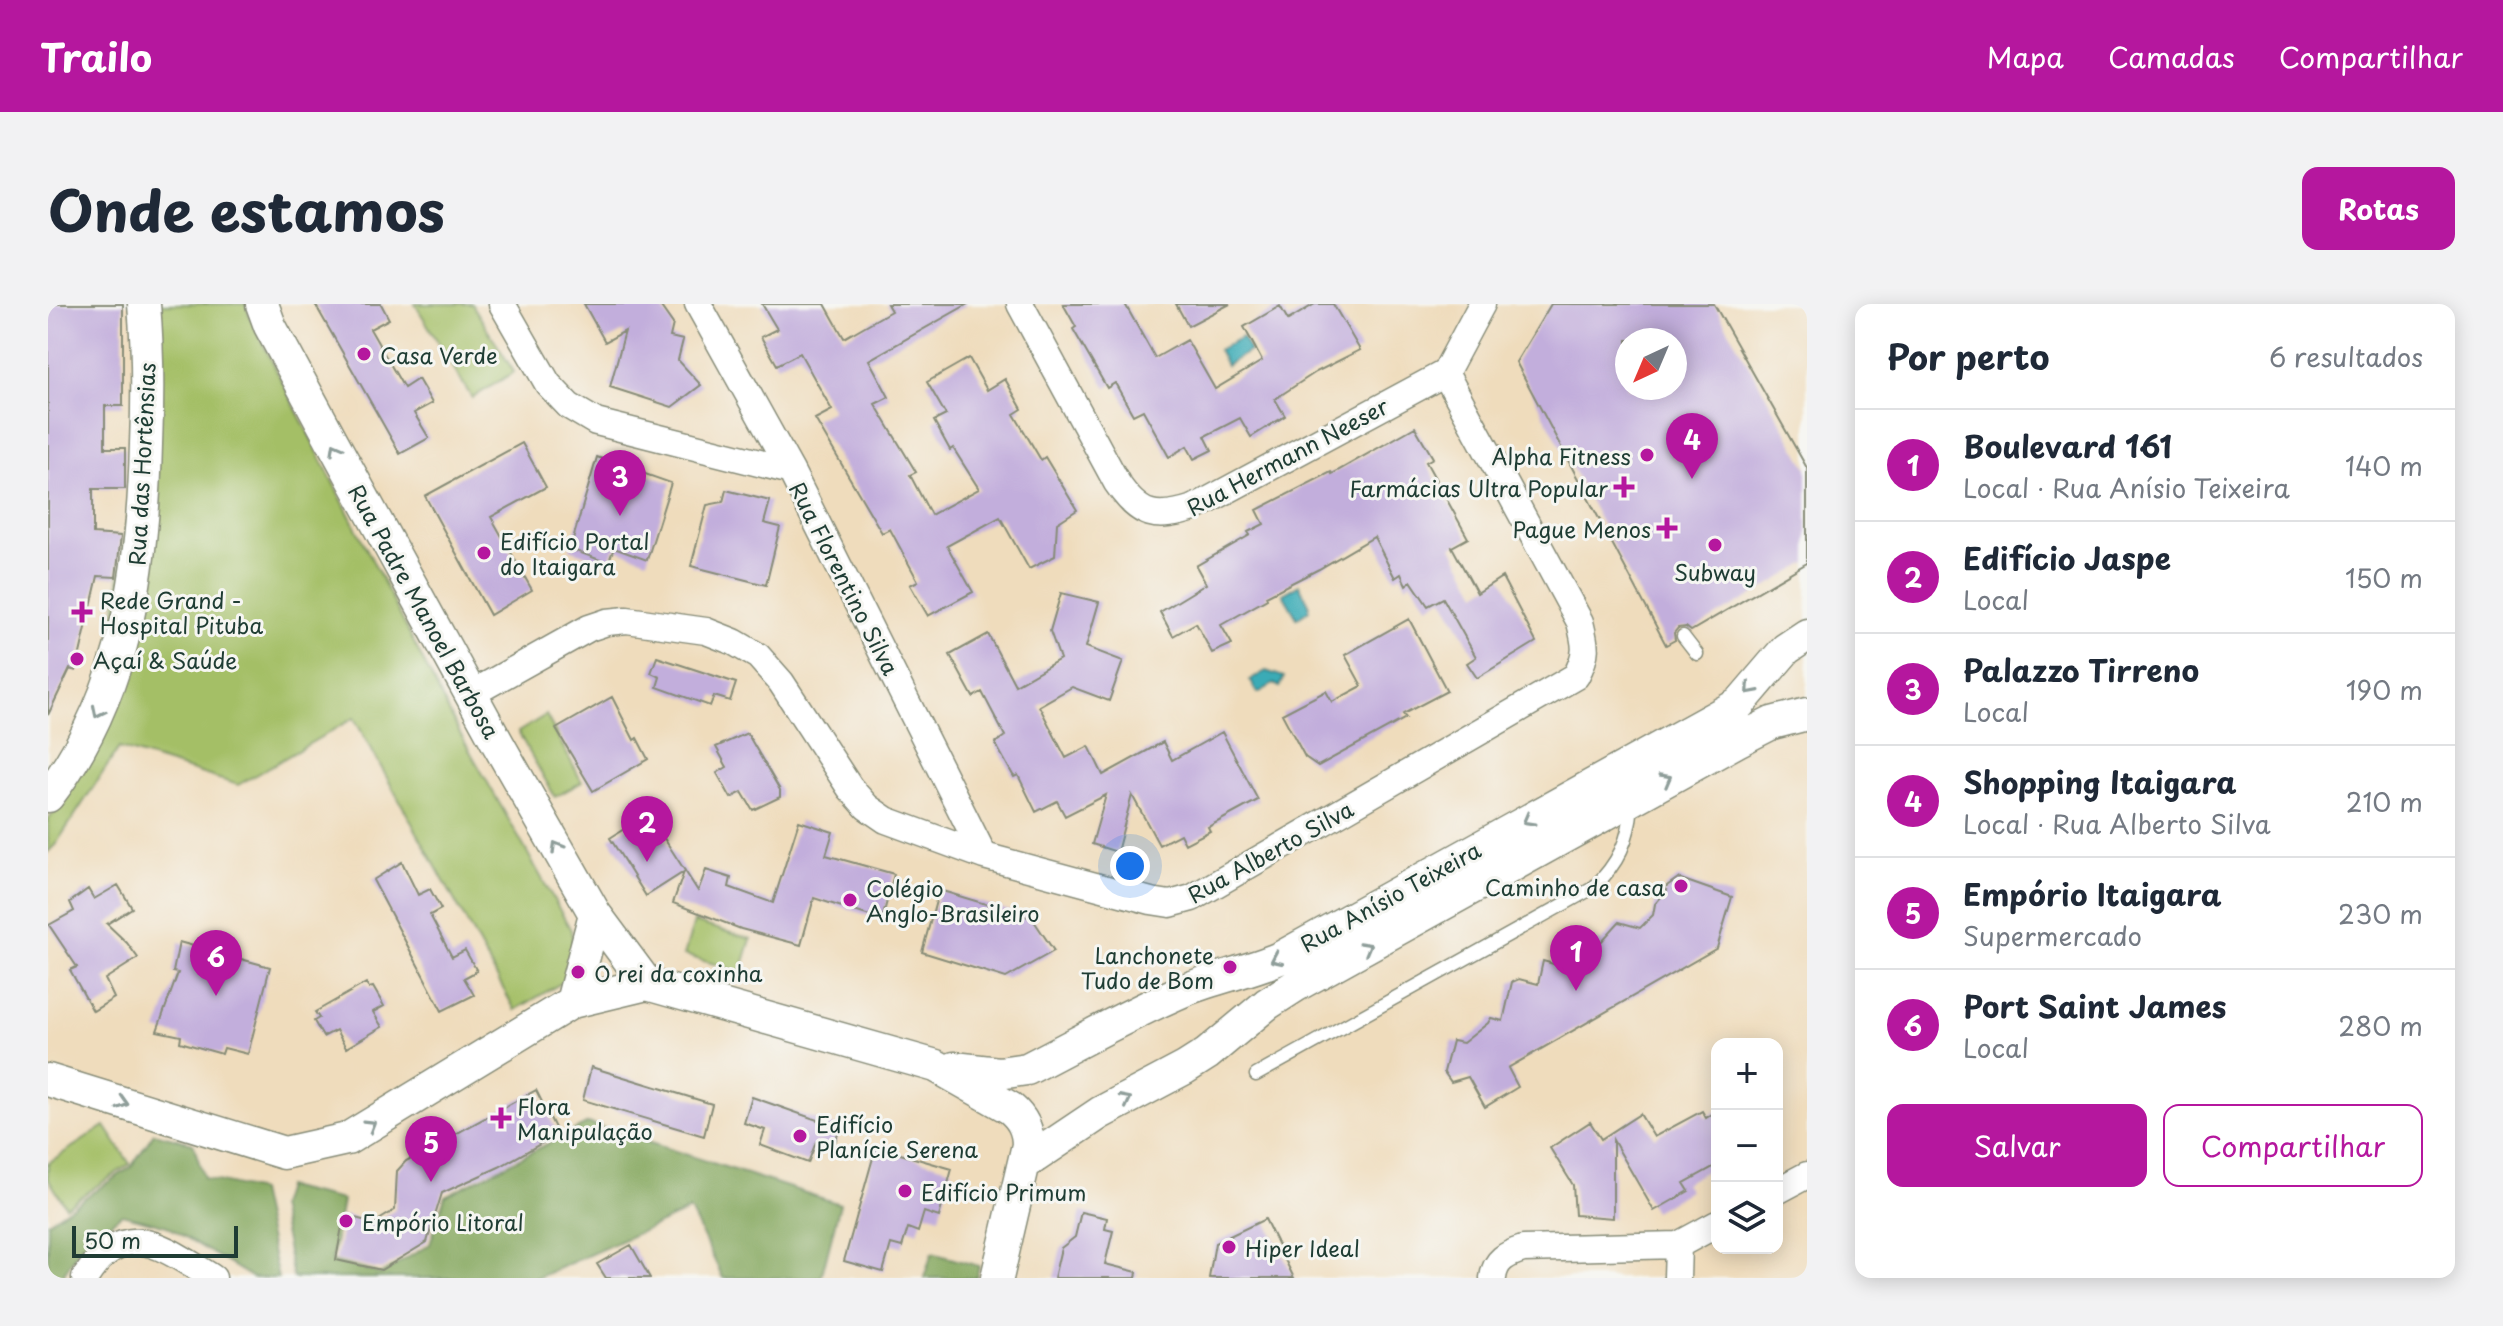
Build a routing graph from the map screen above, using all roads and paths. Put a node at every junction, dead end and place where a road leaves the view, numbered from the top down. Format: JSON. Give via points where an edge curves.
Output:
{"nodes":[{"id":1,"x":144,"y":304,"type":"edge"},
{"id":2,"x":262,"y":304,"type":"edge"},
{"id":3,"x":502,"y":304,"type":"edge"},
{"id":4,"x":698,"y":304,"type":"edge"},
{"id":5,"x":1020,"y":304,"type":"edge"},
{"id":6,"x":1482,"y":304,"type":"edge"},
{"id":7,"x":1445,"y":373,"type":"junction"},
{"id":8,"x":791,"y":471,"type":"junction"},
{"id":9,"x":1807,"y":635,"type":"edge"},
{"id":10,"x":1683,"y":636,"type":"dead end"},
{"id":11,"x":1697,"y":654,"type":"dead end"},
{"id":12,"x":471,"y":694,"type":"junction"},
{"id":13,"x":1807,"y":714,"type":"edge"},
{"id":14,"x":48,"y":796,"type":"edge"},
{"id":15,"x":1633,"y":798,"type":"junction"},
{"id":16,"x":984,"y":856,"type":"junction"},
{"id":17,"x":595,"y":914,"type":"junction"},
{"id":18,"x":1218,"y":977,"type":"junction"},
{"id":19,"x":647,"y":984,"type":"junction"},
{"id":20,"x":572,"y":1002,"type":"junction"},
{"id":21,"x":1244,"y":1023,"type":"junction"},
{"id":22,"x":936,"y":1066,"type":"junction"},
{"id":23,"x":1027,"y":1069,"type":"junction"},
{"id":24,"x":1256,"y":1075,"type":"dead end"},
{"id":25,"x":48,"y":1080,"type":"edge"},
{"id":26,"x":1021,"y":1117,"type":"junction"},
{"id":27,"x":1067,"y":1133,"type":"junction"},
{"id":28,"x":1024,"y":1164,"type":"junction"},
{"id":29,"x":1807,"y":1175,"type":"edge"},
{"id":30,"x":1783,"y":1188,"type":"edge"},
{"id":31,"x":1711,"y":1227,"type":"edge"},
{"id":32,"x":1678,"y":1245,"type":"junction"},
{"id":33,"x":85,"y":1278,"type":"edge"},
{"id":34,"x":213,"y":1278,"type":"edge"},
{"id":35,"x":997,"y":1278,"type":"edge"},
{"id":36,"x":1493,"y":1278,"type":"edge"},
{"id":37,"x":1677,"y":1278,"type":"edge"}],
"edges":[{"from":1,"to":14,"type":"street","name":"Rua das Hortênsias","one_way":true,"via":[[145,480],[133,597],[105,698],[69,769]]},
{"from":12,"to":2,"type":"street","name":"Rua Padre Manoel Barbosa","one_way":true},
{"from":3,"to":8,"type":"street","via":[[548,384],[569,406],[596,422]]},
{"from":4,"to":8,"type":"street","name":"Rua Florentino Silva"},
{"from":5,"to":7,"type":"street","name":"Rua Hermann Neeser","via":[[1117,483],[1153,515],[1194,508]]},
{"from":6,"to":7,"type":"street"},
{"from":7,"to":16,"type":"street","name":"Rua Alberto Silva","via":[[1580,622],[1585,658],[1576,676],[1192,898],[1170,904],[1151,901]]},
{"from":8,"to":16,"type":"street","name":"Rua Florentino Silva"},
{"from":9,"to":18,"type":"street","name":"Rua Anísio Teixeira","one_way":true,"via":[[1786,649],[1739,704],[1280,958]]},
{"from":10,"to":11,"type":"lane"},
{"from":12,"to":16,"type":"street","name":"Rua Alberto Silva","via":[[607,622],[706,631],[758,656],[867,807],[886,820]]},
{"from":17,"to":12,"type":"street","name":"Rua Padre Manoel Barbosa","one_way":true},
{"from":15,"to":13,"type":"street","name":"Rua Anísio Teixeira","one_way":true,"via":[[1772,723]]},
{"from":21,"to":15,"type":"street","name":"Rua Anísio Teixeira","one_way":true,"via":[[1295,986]]},
{"from":15,"to":24,"type":"lane","via":[[1622,852],[1593,888]]},
{"from":17,"to":19,"type":"street","name":"Rua Padre Manoel Barbosa"},
{"from":17,"to":20,"type":"street"},
{"from":18,"to":21,"type":"street","via":[[1230,980],[1246,997]]},
{"from":18,"to":23,"type":"street","name":"Rua Anísio Teixeira"},
{"from":19,"to":20,"type":"street"},
{"from":19,"to":22,"type":"street"},
{"from":25,"to":20,"type":"street","one_way":true,"via":[[284,1153],[347,1139]]},
{"from":27,"to":21,"type":"street","name":"Rua Anísio Teixeira","one_way":true,"via":[[1185,1068]]},
{"from":22,"to":23,"type":"street","name":"Rua Anísio Teixeira","via":[[999,1073]]},
{"from":22,"to":26,"type":"street"},
{"from":23,"to":26,"type":"street","via":[[1016,1097]]},
{"from":26,"to":27,"type":"street","via":[[1038,1129]]},
{"from":26,"to":28,"type":"street","via":[[1028,1136]]},
{"from":27,"to":28,"type":"street","name":"Rua Anísio Teixeira"},
{"from":28,"to":35,"type":"street"},
{"from":29,"to":30,"type":"street"},
{"from":31,"to":32,"type":"street"},
{"from":32,"to":36,"type":"street","via":[[1523,1249],[1498,1261]]},
{"from":32,"to":37,"type":"street"},
{"from":33,"to":34,"type":"street","via":[[110,1249],[142,1241]]}]}
